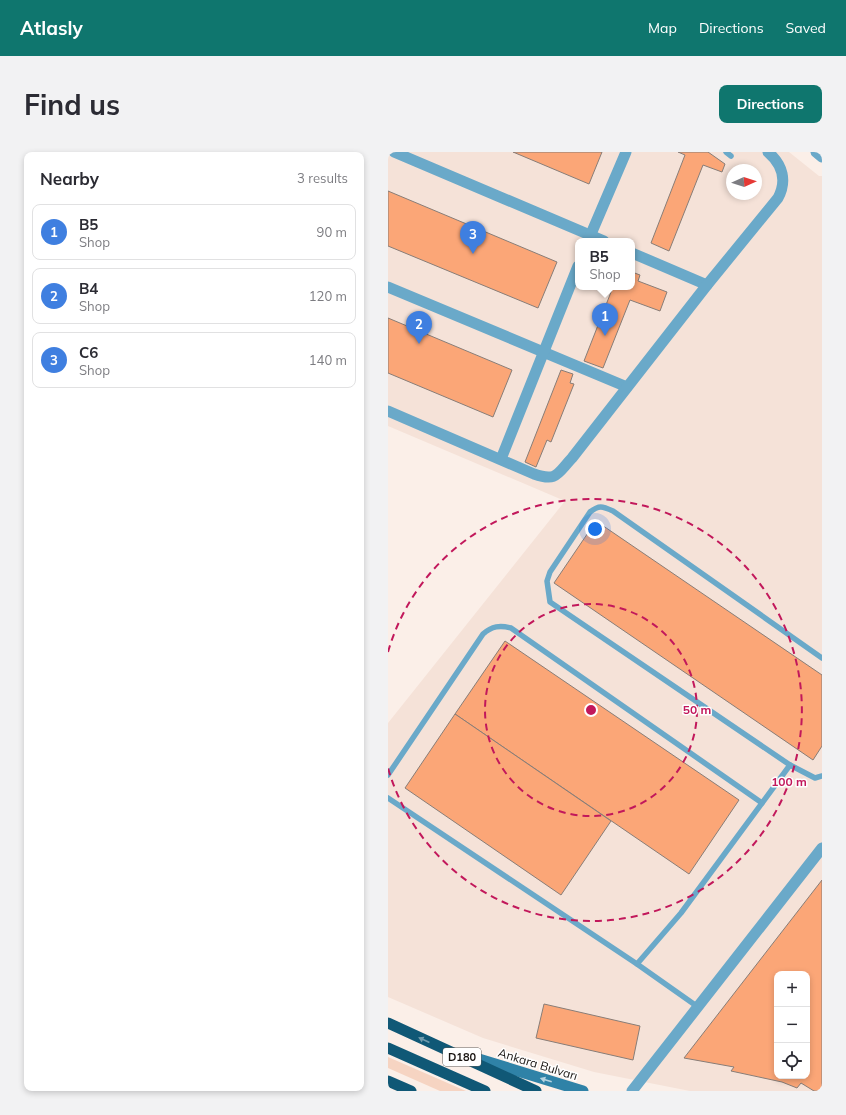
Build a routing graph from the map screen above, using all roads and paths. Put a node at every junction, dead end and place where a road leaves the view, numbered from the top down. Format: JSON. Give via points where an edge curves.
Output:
{"nodes":[{"id":1,"x":394,"y":152,"type":"edge"},
{"id":2,"x":626,"y":152,"type":"edge"},
{"id":3,"x":726,"y":152,"type":"edge"},
{"id":4,"x":768,"y":152,"type":"edge"},
{"id":5,"x":816,"y":152,"type":"edge"},
{"id":6,"x":731,"y":156,"type":"dead end"},
{"id":7,"x":822,"y":157,"type":"edge"},
{"id":8,"x":590,"y":238,"type":"edge"},
{"id":9,"x":635,"y":254,"type":"edge"},
{"id":10,"x":575,"y":273,"type":"edge"},
{"id":11,"x":707,"y":285,"type":"junction"},
{"id":12,"x":388,"y":288,"type":"edge"},
{"id":13,"x":543,"y":352,"type":"junction"},
{"id":14,"x":627,"y":387,"type":"junction"},
{"id":15,"x":388,"y":411,"type":"edge"},
{"id":16,"x":501,"y":460,"type":"junction"},
{"id":17,"x":822,"y":658,"type":"edge"},
{"id":18,"x":790,"y":765,"type":"junction"},
{"id":19,"x":388,"y":775,"type":"edge"},
{"id":20,"x":822,"y":776,"type":"edge"},
{"id":21,"x":388,"y":798,"type":"edge"},
{"id":22,"x":762,"y":803,"type":"junction"},
{"id":23,"x":822,"y":848,"type":"edge"},
{"id":24,"x":637,"y":964,"type":"junction"},
{"id":25,"x":699,"y":1007,"type":"junction"},
{"id":26,"x":388,"y":1023,"type":"edge"},
{"id":27,"x":440,"y":1047,"type":"junction"},
{"id":28,"x":388,"y":1048,"type":"edge"},
{"id":29,"x":388,"y":1081,"type":"edge"},
{"id":30,"x":411,"y":1091,"type":"edge"},
{"id":31,"x":485,"y":1091,"type":"edge"},
{"id":32,"x":536,"y":1091,"type":"edge"},
{"id":33,"x":583,"y":1091,"type":"edge"},
{"id":34,"x":632,"y":1091,"type":"edge"}],
"edges":[{"from":1,"to":8,"type":"street"},
{"from":2,"to":8,"type":"street"},
{"from":3,"to":6,"type":"lane"},
{"from":4,"to":11,"type":"street","via":[[782,171],[781,192]]},
{"from":5,"to":7,"type":"street"},
{"from":9,"to":11,"type":"street"},
{"from":10,"to":13,"type":"street"},
{"from":11,"to":14,"type":"street"},
{"from":12,"to":13,"type":"street"},
{"from":13,"to":14,"type":"street"},
{"from":13,"to":16,"type":"street"},
{"from":14,"to":16,"type":"street","via":[[556,476],[544,477]]},
{"from":15,"to":16,"type":"street"},
{"from":17,"to":18,"type":"lane","via":[[613,511],[603,507],[590,512],[550,572],[547,581],[550,602]]},
{"from":18,"to":20,"type":"lane","via":[[815,778]]},
{"from":18,"to":22,"type":"lane"},
{"from":19,"to":22,"type":"lane","via":[[483,634],[493,627],[505,626]]},
{"from":21,"to":24,"type":"lane"},
{"from":22,"to":24,"type":"lane","via":[[681,913]]},
{"from":23,"to":25,"type":"street"},
{"from":24,"to":25,"type":"lane"},
{"from":25,"to":34,"type":"street"},
{"from":27,"to":26,"type":"highway","number":"D180","one_way":true},
{"from":27,"to":32,"type":"highway","number":"D180"},
{"from":33,"to":27,"type":"main road","name":"Ankara Bulvarı","one_way":true},
{"from":28,"to":31,"type":"highway","number":"D180"},
{"from":29,"to":30,"type":"highway"}]}
